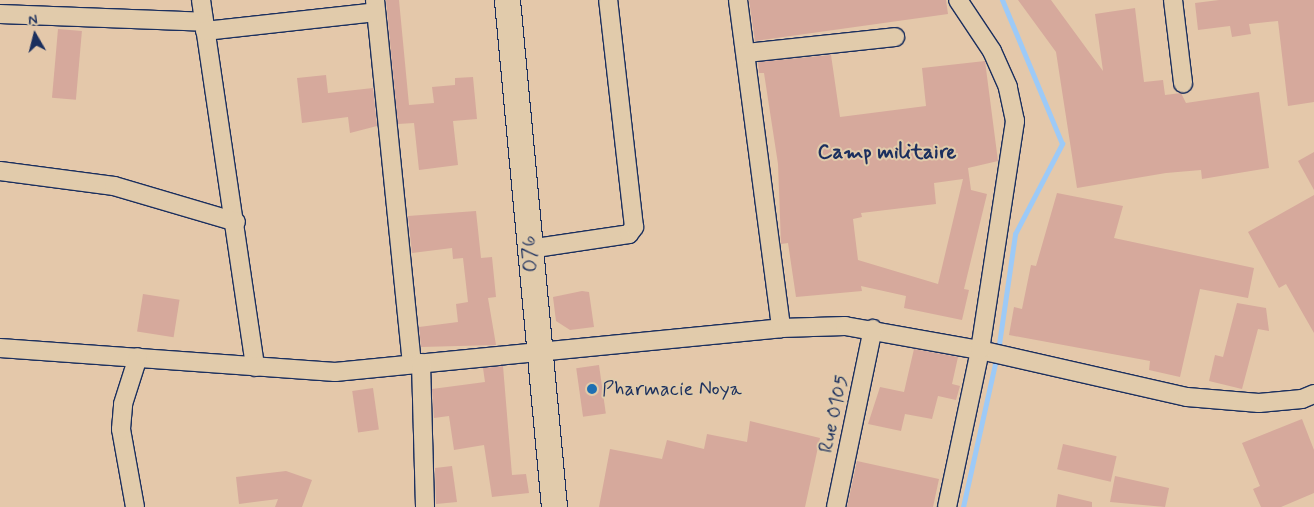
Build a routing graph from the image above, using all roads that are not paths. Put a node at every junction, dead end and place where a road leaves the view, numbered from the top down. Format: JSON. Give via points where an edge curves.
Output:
{"nodes":[{"id":1,"x":201,"y":0,"type":"edge"},
{"id":2,"x":507,"y":0,"type":"edge"},
{"id":3,"x":608,"y":0,"type":"edge"},
{"id":4,"x":738,"y":0,"type":"edge"},
{"id":5,"x":958,"y":0,"type":"edge"},
{"id":6,"x":1173,"y":0,"type":"edge"},
{"id":7,"x":375,"y":6,"type":"edge"},
{"id":8,"x":0,"y":14,"type":"edge"},
{"id":9,"x":205,"y":27,"type":"junction"},
{"id":10,"x":895,"y":38,"type":"dead end"},
{"id":11,"x":746,"y":53,"type":"junction"},
{"id":12,"x":1183,"y":82,"type":"dead end"},
{"id":13,"x":0,"y":171,"type":"edge"},
{"id":14,"x":236,"y":222,"type":"junction"},
{"id":15,"x":529,"y":249,"type":"junction"},
{"id":16,"x":781,"y":328,"type":"junction"},
{"id":17,"x":873,"y":330,"type":"junction"},
{"id":18,"x":0,"y":348,"type":"edge"},
{"id":19,"x":980,"y":350,"type":"junction"},
{"id":20,"x":539,"y":353,"type":"junction"},
{"id":21,"x":138,"y":357,"type":"junction"},
{"id":22,"x":416,"y":363,"type":"junction"},
{"id":23,"x":255,"y":367,"type":"junction"},
{"id":24,"x":1314,"y":394,"type":"edge"},
{"id":25,"x":135,"y":507,"type":"edge"},
{"id":26,"x":425,"y":507,"type":"edge"},
{"id":27,"x":554,"y":507,"type":"edge"},
{"id":28,"x":836,"y":507,"type":"edge"},
{"id":29,"x":947,"y":507,"type":"edge"}],
"edges":[{"from":1,"to":9,"type":"street"},
{"from":2,"to":15,"type":"street","name":"O76"},
{"from":3,"to":15,"type":"street","via":[[634,227],[629,234]]},
{"from":4,"to":11,"type":"street"},
{"from":5,"to":19,"type":"street","via":[[992,51],[1008,86],[1015,122]]},
{"from":6,"to":12,"type":"street"},
{"from":7,"to":9,"type":"street"},
{"from":7,"to":22,"type":"street"},
{"from":8,"to":9,"type":"street"},
{"from":9,"to":14,"type":"street"},
{"from":10,"to":11,"type":"street"},
{"from":11,"to":16,"type":"street"},
{"from":13,"to":14,"type":"street","via":[[114,186]]},
{"from":14,"to":23,"type":"street"},
{"from":15,"to":20,"type":"street","name":"O76"},
{"from":16,"to":17,"type":"street"},
{"from":16,"to":20,"type":"street"},
{"from":17,"to":19,"type":"street"},
{"from":17,"to":28,"type":"street","name":"Rue O105"},
{"from":18,"to":21,"type":"street"},
{"from":19,"to":24,"type":"street","via":[[1187,398],[1259,403],[1302,399]]},
{"from":19,"to":29,"type":"street"},
{"from":20,"to":22,"type":"street"},
{"from":20,"to":27,"type":"street","name":"O76"},
{"from":21,"to":23,"type":"street"},
{"from":21,"to":25,"type":"street","via":[[123,404],[121,429]]},
{"from":22,"to":23,"type":"street","via":[[335,372]]},
{"from":22,"to":26,"type":"street"}]}
